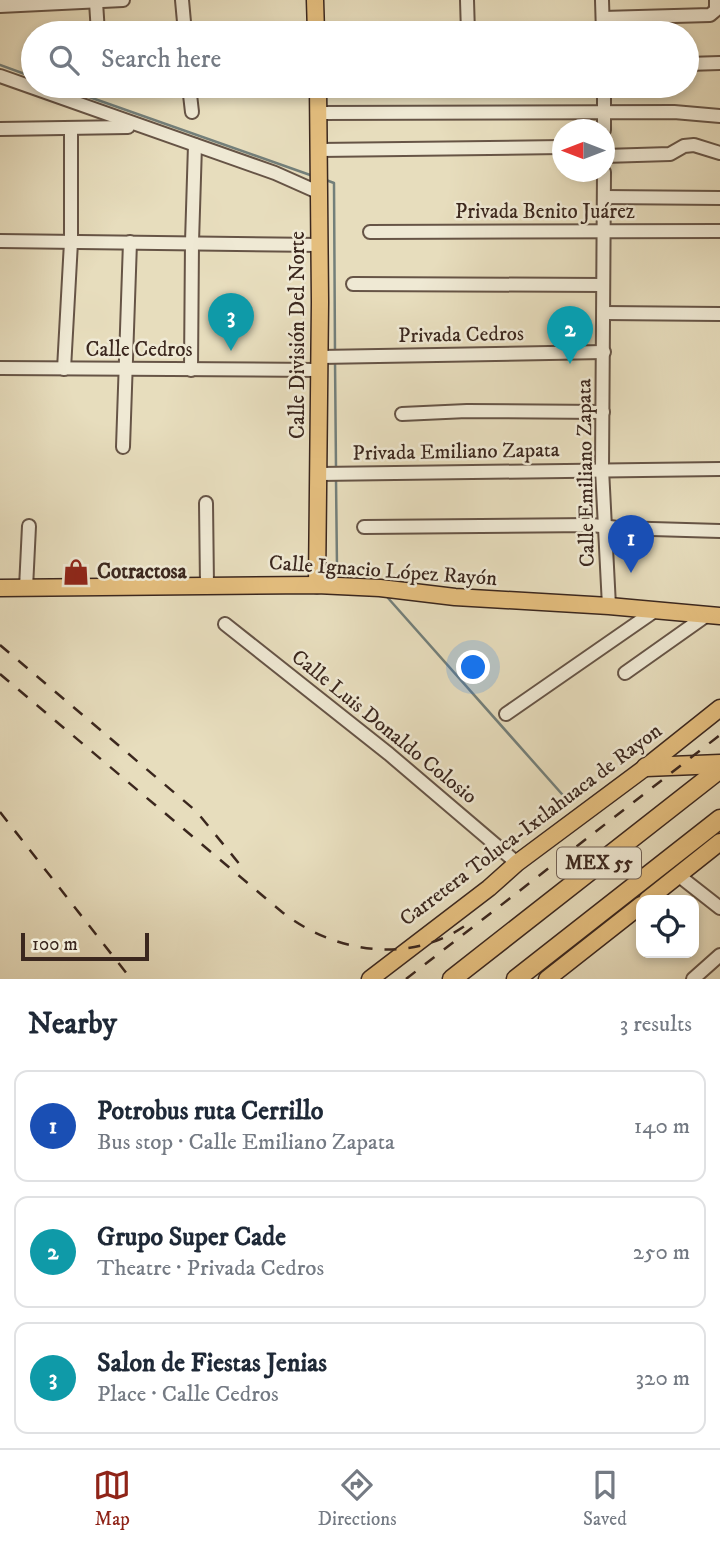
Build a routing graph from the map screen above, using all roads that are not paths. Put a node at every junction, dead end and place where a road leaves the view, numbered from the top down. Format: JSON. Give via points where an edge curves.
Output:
{"nodes":[{"id":1,"x":123,"y":0,"type":"edge"},
{"id":2,"x":182,"y":0,"type":"edge"},
{"id":3,"x":315,"y":0,"type":"edge"},
{"id":4,"x":467,"y":0,"type":"edge"},
{"id":5,"x":602,"y":0,"type":"edge"},
{"id":6,"x":716,"y":0,"type":"edge"},
{"id":7,"x":53,"y":1,"type":"edge"},
{"id":8,"x":96,"y":2,"type":"junction"},
{"id":9,"x":0,"y":6,"type":"edge"},
{"id":10,"x":603,"y":18,"type":"joint"},
{"id":11,"x":97,"y":21,"type":"edge"},
{"id":12,"x":184,"y":21,"type":"edge"},
{"id":13,"x":316,"y":21,"type":"edge"},
{"id":14,"x":468,"y":21,"type":"edge"},
{"id":15,"x":720,"y":63,"type":"edge"},
{"id":16,"x":699,"y":64,"type":"edge"},
{"id":17,"x":0,"y":76,"type":"edge"},
{"id":18,"x":21,"y":84,"type":"edge"},
{"id":19,"x":60,"y":98,"type":"edge"},
{"id":20,"x":190,"y":98,"type":"edge"},
{"id":21,"x":318,"y":98,"type":"edge"},
{"id":22,"x":604,"y":98,"type":"edge"},
{"id":23,"x":192,"y":112,"type":"dead end"},
{"id":24,"x":318,"y":113,"type":"junction"},
{"id":25,"x":604,"y":113,"type":"junction"},
{"id":26,"x":720,"y":116,"type":"edge"},
{"id":27,"x":604,"y":119,"type":"edge"},
{"id":28,"x":139,"y":127,"type":"junction"},
{"id":29,"x":0,"y":130,"type":"edge"},
{"id":30,"x":71,"y":130,"type":"junction"},
{"id":31,"x":195,"y":145,"type":"junction"},
{"id":32,"x":552,"y":147,"type":"edge"},
{"id":33,"x":320,"y":150,"type":"junction"},
{"id":34,"x":720,"y":153,"type":"edge"},
{"id":35,"x":615,"y":156,"type":"edge"},
{"id":36,"x":604,"y":182,"type":"edge"},
{"id":37,"x":320,"y":184,"type":"junction"},
{"id":38,"x":604,"y":197,"type":"junction"},
{"id":39,"x":720,"y":198,"type":"edge"},
{"id":40,"x":720,"y":231,"type":"edge"},
{"id":41,"x":370,"y":232,"type":"dead end"},
{"id":42,"x":604,"y":232,"type":"junction"},
{"id":43,"x":0,"y":242,"type":"edge"},
{"id":44,"x":71,"y":242,"type":"junction"},
{"id":45,"x":130,"y":242,"type":"junction"},
{"id":46,"x":191,"y":242,"type":"junction"},
{"id":47,"x":320,"y":244,"type":"junction"},
{"id":48,"x":354,"y":284,"type":"dead end"},
{"id":49,"x":603,"y":285,"type":"junction"},
{"id":50,"x":604,"y":313,"type":"junction"},
{"id":51,"x":720,"y":314,"type":"edge"},
{"id":52,"x":604,"y":352,"type":"junction"},
{"id":53,"x":326,"y":360,"type":"junction"},
{"id":54,"x":0,"y":368,"type":"edge"},
{"id":55,"x":64,"y":369,"type":"junction"},
{"id":56,"x":126,"y":370,"type":"junction"},
{"id":57,"x":191,"y":370,"type":"junction"},
{"id":58,"x":603,"y":412,"type":"junction"},
{"id":59,"x":402,"y":414,"type":"dead end"},
{"id":60,"x":123,"y":447,"type":"dead end"},
{"id":61,"x":602,"y":469,"type":"junction"},
{"id":62,"x":720,"y":469,"type":"edge"},
{"id":63,"x":329,"y":473,"type":"junction"},
{"id":64,"x":206,"y":503,"type":"dead end"},
{"id":65,"x":29,"y":526,"type":"dead end"},
{"id":66,"x":364,"y":527,"type":"dead end"},
{"id":67,"x":604,"y":527,"type":"junction"},
{"id":68,"x":720,"y":531,"type":"edge"},
{"id":69,"x":206,"y":585,"type":"junction"},
{"id":70,"x":317,"y":585,"type":"junction"},
{"id":71,"x":0,"y":588,"type":"edge"},
{"id":72,"x":26,"y":588,"type":"junction"},
{"id":73,"x":609,"y":606,"type":"junction"},
{"id":74,"x":656,"y":610,"type":"junction"},
{"id":75,"x":713,"y":615,"type":"edge"},
{"id":76,"x":225,"y":624,"type":"dead end"},
{"id":77,"x":625,"y":673,"type":"dead end"},
{"id":78,"x":720,"y":708,"type":"edge"},
{"id":79,"x":506,"y":714,"type":"dead end"},
{"id":80,"x":720,"y":764,"type":"edge"},
{"id":81,"x":646,"y":767,"type":"junction"},
{"id":82,"x":720,"y":769,"type":"edge"},
{"id":83,"x":720,"y":819,"type":"edge"},
{"id":84,"x":720,"y":830,"type":"edge"},
{"id":85,"x":694,"y":840,"type":"junction"},
{"id":86,"x":720,"y":842,"type":"edge"},
{"id":87,"x":517,"y":863,"type":"junction"},
{"id":88,"x":678,"y":875,"type":"junction"},
{"id":89,"x":653,"y":895,"type":"edge"},
{"id":90,"x":720,"y":908,"type":"edge"},
{"id":91,"x":636,"y":909,"type":"edge"},
{"id":92,"x":720,"y":955,"type":"edge"},
{"id":93,"x":370,"y":979,"type":"edge"},
{"id":94,"x":452,"y":979,"type":"edge"},
{"id":95,"x":516,"y":979,"type":"edge"},
{"id":96,"x":547,"y":979,"type":"edge"},
{"id":97,"x":693,"y":979,"type":"edge"}],
"edges":[{"from":1,"to":8,"type":"street"},
{"from":2,"to":12,"type":"street"},
{"from":3,"to":13,"type":"main road"},
{"from":4,"to":14,"type":"street"},
{"from":5,"to":10,"type":"street"},
{"from":6,"to":10,"type":"street","via":[[716,10],[710,15]]},
{"from":7,"to":8,"type":"street"},
{"from":7,"to":9,"type":"street"},
{"from":8,"to":11,"type":"street"},
{"from":15,"to":16,"type":"street"},
{"from":17,"to":18,"type":"street"},
{"from":19,"to":28,"type":"street"},
{"from":20,"to":23,"type":"street"},
{"from":21,"to":24,"type":"main road","name":"Calle División Del Norte"},
{"from":22,"to":25,"type":"street"},
{"from":24,"to":25,"type":"street"},
{"from":24,"to":33,"type":"main road","name":"Calle División Del Norte"},
{"from":25,"to":26,"type":"street"},
{"from":25,"to":27,"type":"street"},
{"from":28,"to":30,"type":"street"},
{"from":28,"to":31,"type":"street"},
{"from":29,"to":30,"type":"street"},
{"from":30,"to":44,"type":"street"},
{"from":31,"to":37,"type":"street"},
{"from":31,"to":46,"type":"street"},
{"from":32,"to":33,"type":"street"},
{"from":33,"to":37,"type":"main road","name":"Calle División Del Norte"},
{"from":34,"to":35,"type":"street","via":[[694,145],[670,154]]},
{"from":36,"to":38,"type":"street","name":"Calle Emiliano Zapata"},
{"from":37,"to":47,"type":"main road","name":"Calle División Del Norte"},
{"from":38,"to":39,"type":"street"},
{"from":38,"to":42,"type":"street","name":"Calle Emiliano Zapata"},
{"from":40,"to":42,"type":"street","name":"Privada Benito Juárez"},
{"from":41,"to":42,"type":"street","name":"Privada Benito Juárez"},
{"from":42,"to":49,"type":"street","name":"Calle Emiliano Zapata"},
{"from":43,"to":44,"type":"street"},
{"from":44,"to":45,"type":"street"},
{"from":44,"to":55,"type":"street"},
{"from":45,"to":46,"type":"street"},
{"from":45,"to":56,"type":"street"},
{"from":46,"to":47,"type":"street"},
{"from":46,"to":57,"type":"street"},
{"from":47,"to":53,"type":"main road","name":"Calle División Del Norte"},
{"from":48,"to":49,"type":"street"},
{"from":49,"to":50,"type":"street","name":"Calle Emiliano Zapata"},
{"from":50,"to":51,"type":"street"},
{"from":50,"to":52,"type":"street","name":"Calle Emiliano Zapata"},
{"from":52,"to":53,"type":"street","name":"Privada Cedros"},
{"from":52,"to":58,"type":"street","name":"Calle Emiliano Zapata"},
{"from":53,"to":57,"type":"street","name":"Calle Cedros"},
{"from":53,"to":63,"type":"main road","name":"Calle División Del Norte"},
{"from":54,"to":55,"type":"street","name":"Calle Cedros"},
{"from":55,"to":56,"type":"street","name":"Calle Cedros"},
{"from":56,"to":57,"type":"street","name":"Calle Cedros"},
{"from":56,"to":60,"type":"street"},
{"from":58,"to":59,"type":"street"},
{"from":58,"to":61,"type":"street","name":"Calle Emiliano Zapata"},
{"from":61,"to":62,"type":"street","name":"Privada Emiliano Zapata"},
{"from":61,"to":63,"type":"street","name":"Privada Emiliano Zapata"},
{"from":61,"to":67,"type":"street","name":"Calle Emiliano Zapata"},
{"from":63,"to":70,"type":"main road","name":"Calle División Del Norte"},
{"from":64,"to":69,"type":"street"},
{"from":65,"to":72,"type":"street"},
{"from":66,"to":67,"type":"street"},
{"from":67,"to":68,"type":"street"},
{"from":67,"to":73,"type":"street","name":"Calle Emiliano Zapata"},
{"from":69,"to":70,"type":"main road","name":"Calle Ignacio López Rayón"},
{"from":69,"to":72,"type":"main road","name":"Calle Ignacio López Rayón"},
{"from":70,"to":73,"type":"main road","name":"Calle Ignacio López Rayón"},
{"from":71,"to":72,"type":"main road","name":"Calle Ignacio López Rayón"},
{"from":73,"to":74,"type":"main road","name":"Calle Ignacio López Rayón"},
{"from":74,"to":75,"type":"main road","name":"Calle Ignacio López Rayón"},
{"from":74,"to":79,"type":"street"},
{"from":75,"to":77,"type":"street"},
{"from":76,"to":87,"type":"street","name":"Calle Luis Donaldo Colosio","via":[[379,745]]},
{"from":78,"to":81,"type":"main road","name":"Carretera Toluca-Ixtlahuaca de Rayon"},
{"from":80,"to":81,"type":"highway"},
{"from":81,"to":87,"type":"main road","name":"Carretera Toluca-Ixtlahuaca de Rayon"},
{"from":82,"to":94,"type":"highway","number":"MEX 55"},
{"from":83,"to":85,"type":"highway","number":"MEX 55"},
{"from":84,"to":85,"type":"highway"},
{"from":85,"to":95,"type":"highway","number":"MEX 55"},
{"from":86,"to":88,"type":"main road"},
{"from":87,"to":93,"type":"main road","name":"Carretera Toluca-Ixtlahuaca de Rayon"},
{"from":88,"to":89,"type":"main road"},
{"from":88,"to":90,"type":"street"},
{"from":91,"to":96,"type":"main road"},
{"from":92,"to":97,"type":"street"}]}
